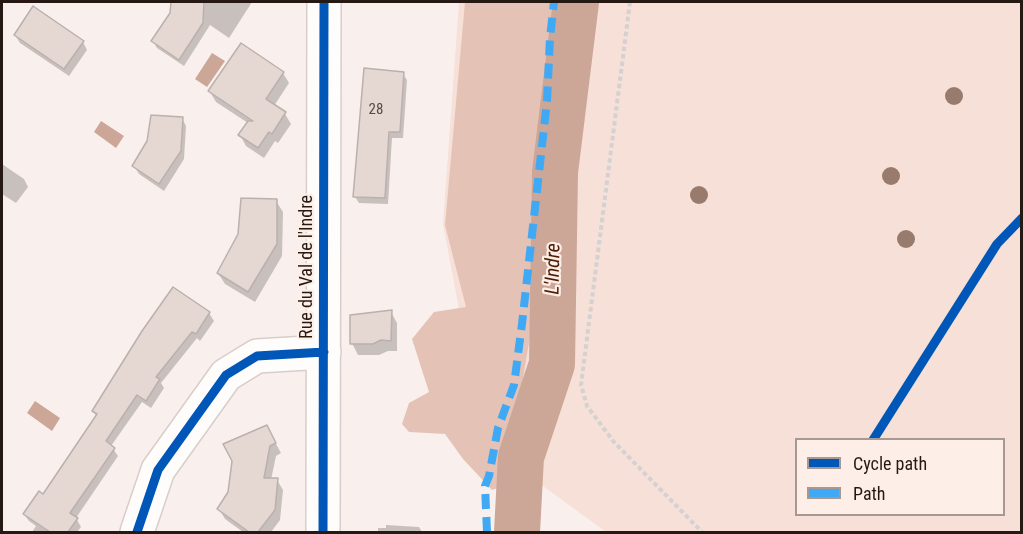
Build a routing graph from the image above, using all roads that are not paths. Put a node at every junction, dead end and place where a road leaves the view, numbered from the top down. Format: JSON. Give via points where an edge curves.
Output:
{"nodes":[{"id":1,"x":324,"y":2,"type":"edge"},
{"id":2,"x":324,"y":352,"type":"junction"},
{"id":3,"x":136,"y":532,"type":"edge"},
{"id":4,"x":323,"y":532,"type":"edge"}],
"edges":[{"from":1,"to":2,"type":"street","name":"Rue du Val de l'Indre"},
{"from":2,"to":3,"type":"street","via":[[257,356],[226,375],[158,470]]},
{"from":2,"to":4,"type":"street","name":"Rue du Val de l'Indre"}]}
